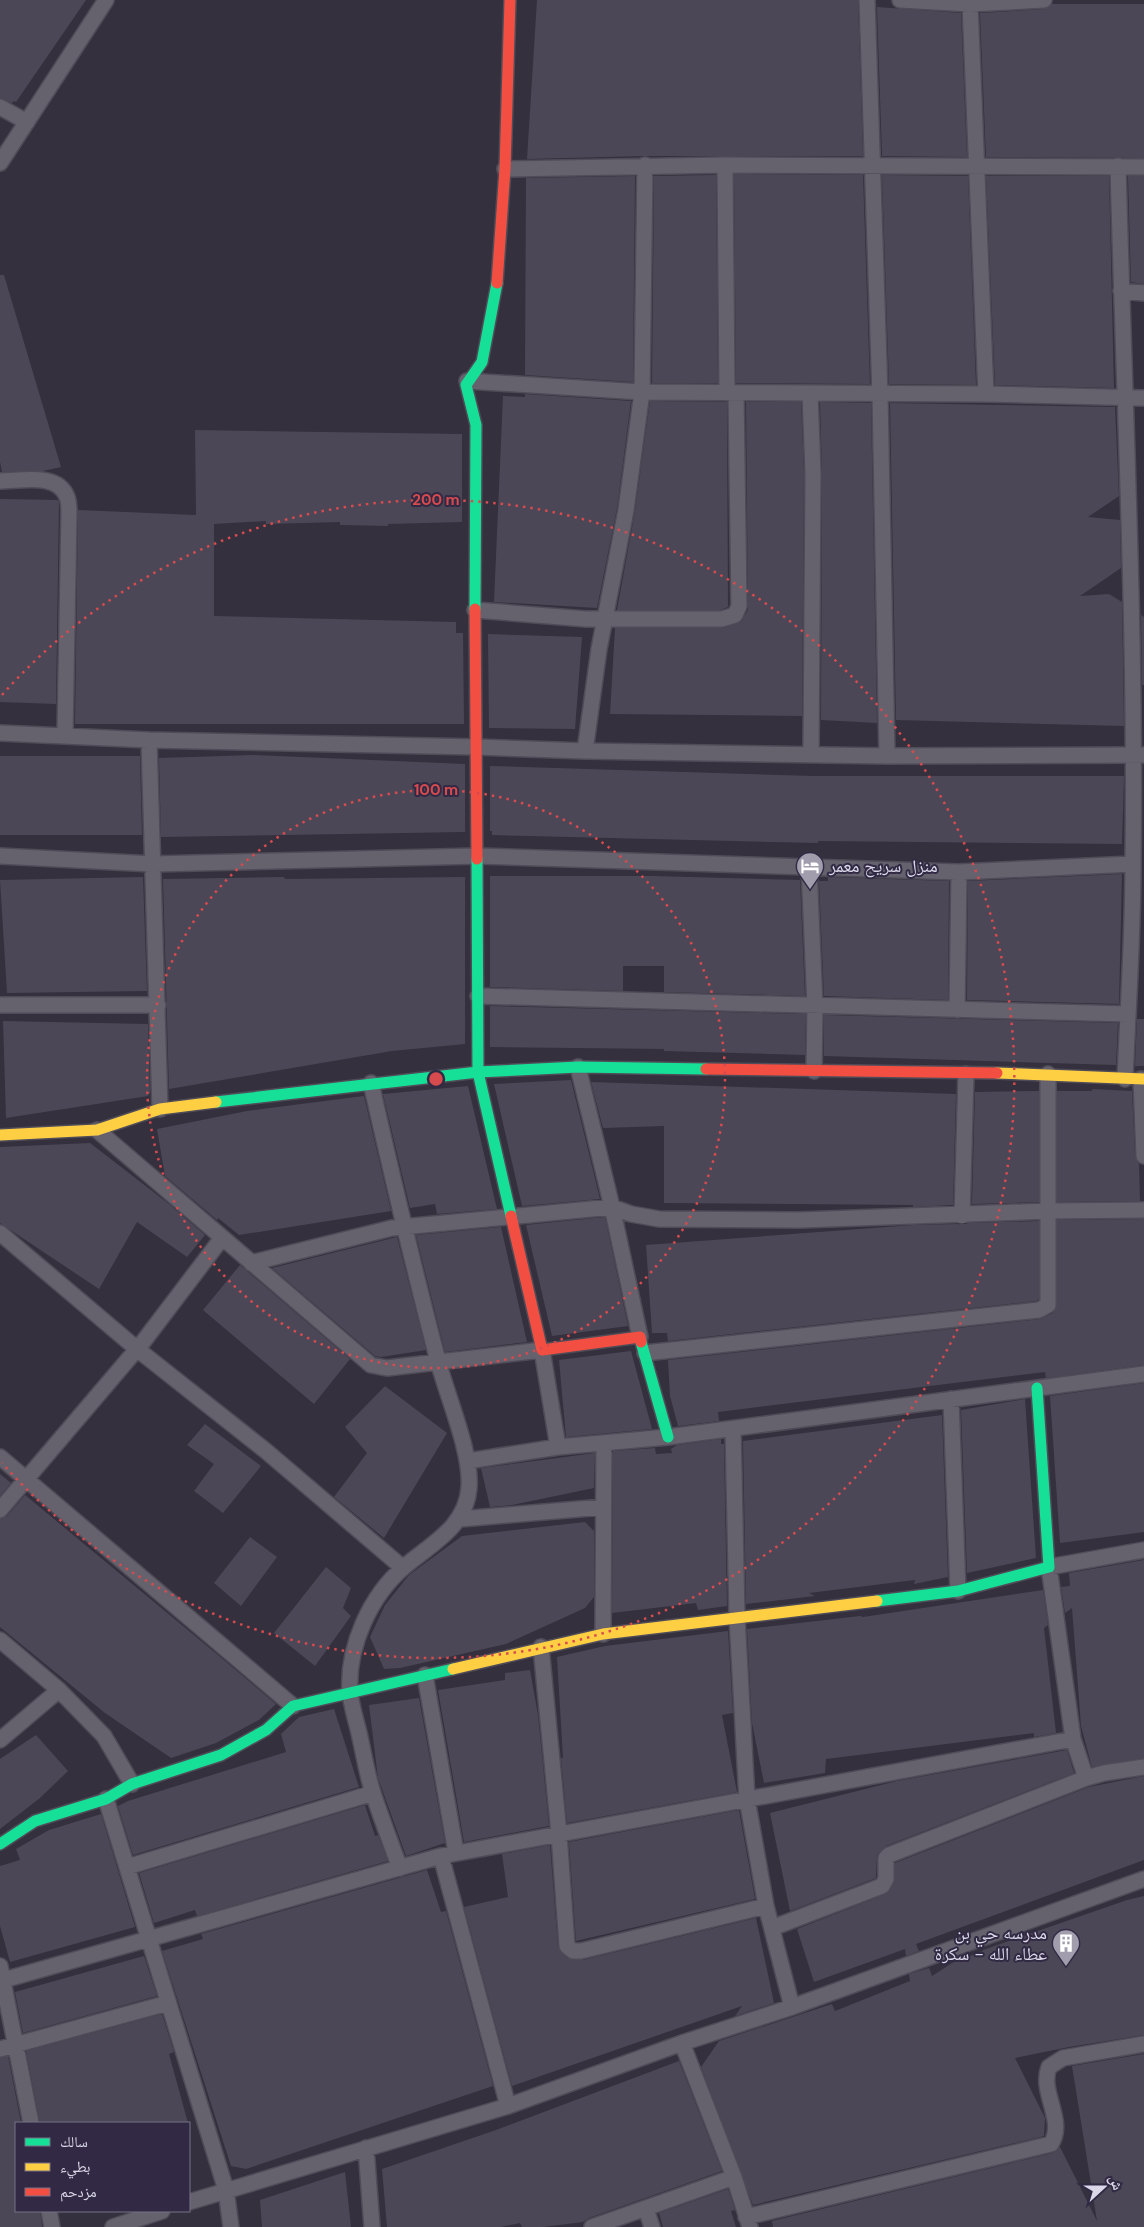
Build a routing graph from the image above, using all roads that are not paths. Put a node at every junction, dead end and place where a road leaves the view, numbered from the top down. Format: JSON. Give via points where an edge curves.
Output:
{"nodes":[{"id":1,"x":106,"y":0,"type":"edge"},
{"id":2,"x":510,"y":0,"type":"edge"},
{"id":3,"x":867,"y":0,"type":"edge"},
{"id":4,"x":900,"y":0,"type":"edge"},
{"id":5,"x":1044,"y":0,"type":"edge"},
{"id":6,"x":970,"y":4,"type":"junction"},
{"id":7,"x":0,"y":107,"type":"edge"},
{"id":8,"x":27,"y":122,"type":"junction"},
{"id":9,"x":0,"y":163,"type":"edge"},
{"id":10,"x":645,"y":165,"type":"junction"},
{"id":11,"x":725,"y":165,"type":"junction"},
{"id":12,"x":977,"y":165,"type":"junction"},
{"id":13,"x":872,"y":166,"type":"junction"},
{"id":14,"x":1118,"y":166,"type":"junction"},
{"id":15,"x":1144,"y":167,"type":"edge"},
{"id":16,"x":505,"y":169,"type":"junction"},
{"id":17,"x":1121,"y":291,"type":"junction"},
{"id":18,"x":1144,"y":293,"type":"edge"},
{"id":19,"x":467,"y":381,"type":"junction"},
{"id":20,"x":642,"y":392,"type":"junction"},
{"id":21,"x":731,"y":393,"type":"junction"},
{"id":22,"x":810,"y":394,"type":"junction"},
{"id":23,"x":880,"y":394,"type":"junction"},
{"id":24,"x":986,"y":394,"type":"junction"},
{"id":25,"x":1125,"y":397,"type":"junction"},
{"id":26,"x":1144,"y":398,"type":"edge"},
{"id":27,"x":0,"y":481,"type":"edge"},
{"id":28,"x":1137,"y":589,"type":"edge"},
{"id":29,"x":474,"y":610,"type":"junction"},
{"id":30,"x":604,"y":619,"type":"junction"},
{"id":31,"x":0,"y":733,"type":"edge"},
{"id":32,"x":65,"y":735,"type":"junction"},
{"id":33,"x":149,"y":740,"type":"junction"},
{"id":34,"x":477,"y":747,"type":"junction"},
{"id":35,"x":585,"y":752,"type":"junction"},
{"id":36,"x":811,"y":754,"type":"junction"},
{"id":37,"x":1138,"y":755,"type":"edge"},
{"id":38,"x":887,"y":756,"type":"junction"},
{"id":39,"x":0,"y":856,"type":"edge"},
{"id":40,"x":478,"y":856,"type":"junction"},
{"id":41,"x":153,"y":864,"type":"junction"},
{"id":42,"x":1133,"y":864,"type":"junction"},
{"id":43,"x":810,"y":867,"type":"junction"},
{"id":44,"x":959,"y":872,"type":"junction"},
{"id":45,"x":478,"y":996,"type":"junction"},
{"id":46,"x":0,"y":1005,"type":"edge"},
{"id":47,"x":158,"y":1005,"type":"junction"},
{"id":48,"x":815,"y":1006,"type":"junction"},
{"id":49,"x":957,"y":1010,"type":"junction"},
{"id":50,"x":1128,"y":1014,"type":"junction"},
{"id":51,"x":578,"y":1067,"type":"junction"},
{"id":52,"x":814,"y":1071,"type":"junction"},
{"id":53,"x":478,"y":1072,"type":"junction"},
{"id":54,"x":966,"y":1074,"type":"junction"},
{"id":55,"x":1048,"y":1074,"type":"junction"},
{"id":56,"x":1125,"y":1079,"type":"junction"},
{"id":57,"x":1143,"y":1079,"type":"edge"},
{"id":58,"x":371,"y":1083,"type":"junction"},
{"id":59,"x":160,"y":1109,"type":"junction"},
{"id":60,"x":97,"y":1130,"type":"junction"},
{"id":61,"x":0,"y":1136,"type":"edge"},
{"id":62,"x":1144,"y":1156,"type":"edge"},
{"id":63,"x":612,"y":1207,"type":"junction"},
{"id":64,"x":1144,"y":1210,"type":"edge"},
{"id":65,"x":1049,"y":1211,"type":"junction"},
{"id":66,"x":512,"y":1215,"type":"junction"},
{"id":67,"x":962,"y":1216,"type":"junction"},
{"id":68,"x":403,"y":1227,"type":"junction"},
{"id":69,"x":0,"y":1233,"type":"edge"},
{"id":70,"x":222,"y":1238,"type":"junction"},
{"id":71,"x":251,"y":1263,"type":"junction"},
{"id":72,"x":640,"y":1337,"type":"junction"},
{"id":73,"x":137,"y":1348,"type":"junction"},
{"id":74,"x":542,"y":1350,"type":"junction"},
{"id":75,"x":645,"y":1352,"type":"junction"},
{"id":76,"x":439,"y":1364,"type":"junction"},
{"id":77,"x":1144,"y":1374,"type":"edge"},
{"id":78,"x":1037,"y":1388,"type":"junction"},
{"id":79,"x":950,"y":1399,"type":"junction"},
{"id":80,"x":733,"y":1428,"type":"junction"},
{"id":81,"x":668,"y":1438,"type":"junction"},
{"id":82,"x":604,"y":1442,"type":"junction"},
{"id":83,"x":558,"y":1447,"type":"junction"},
{"id":84,"x":0,"y":1457,"type":"edge"},
{"id":85,"x":468,"y":1461,"type":"junction"},
{"id":86,"x":26,"y":1478,"type":"junction"},
{"id":87,"x":603,"y":1506,"type":"junction"},
{"id":88,"x":0,"y":1510,"type":"edge"},
{"id":89,"x":460,"y":1519,"type":"junction"},
{"id":90,"x":1144,"y":1550,"type":"edge"},
{"id":91,"x":1049,"y":1567,"type":"junction"},
{"id":92,"x":403,"y":1568,"type":"junction"},
{"id":93,"x":958,"y":1591,"type":"junction"},
{"id":94,"x":738,"y":1617,"type":"junction"},
{"id":95,"x":603,"y":1634,"type":"junction"},
{"id":96,"x":0,"y":1640,"type":"edge"},
{"id":97,"x":541,"y":1647,"type":"junction"},
{"id":98,"x":425,"y":1675,"type":"junction"},
{"id":99,"x":59,"y":1690,"type":"junction"},
{"id":100,"x":350,"y":1692,"type":"junction"},
{"id":101,"x":293,"y":1706,"type":"junction"},
{"id":102,"x":1074,"y":1739,"type":"junction"},
{"id":103,"x":0,"y":1740,"type":"edge"},
{"id":104,"x":1144,"y":1767,"type":"edge"},
{"id":105,"x":1086,"y":1778,"type":"junction"},
{"id":106,"x":132,"y":1784,"type":"junction"},
{"id":107,"x":373,"y":1794,"type":"junction"},
{"id":108,"x":106,"y":1799,"type":"junction"},
{"id":109,"x":747,"y":1799,"type":"junction"},
{"id":110,"x":559,"y":1834,"type":"junction"},
{"id":111,"x":0,"y":1844,"type":"edge"},
{"id":112,"x":456,"y":1853,"type":"junction"},
{"id":113,"x":440,"y":1856,"type":"junction"},
{"id":114,"x":127,"y":1867,"type":"junction"},
{"id":115,"x":400,"y":1868,"type":"junction"},
{"id":116,"x":1144,"y":1879,"type":"edge"},
{"id":117,"x":766,"y":1906,"type":"junction"},
{"id":118,"x":772,"y":1928,"type":"junction"},
{"id":119,"x":148,"y":1940,"type":"junction"},
{"id":120,"x":1,"y":1976,"type":"edge"},
{"id":121,"x":168,"y":2003,"type":"junction"},
{"id":122,"x":792,"y":2007,"type":"junction"},
{"id":123,"x":682,"y":2043,"type":"junction"},
{"id":124,"x":1144,"y":2044,"type":"edge"},
{"id":125,"x":16,"y":2045,"type":"junction"},
{"id":126,"x":0,"y":2049,"type":"edge"},
{"id":127,"x":508,"y":2106,"type":"junction"},
{"id":128,"x":31,"y":2122,"type":"edge"},
{"id":129,"x":366,"y":2148,"type":"junction"},
{"id":130,"x":734,"y":2177,"type":"junction"},
{"id":131,"x":226,"y":2190,"type":"junction"},
{"id":132,"x":190,"y":2202,"type":"edge"},
{"id":133,"x":646,"y":2209,"type":"junction"},
{"id":134,"x":49,"y":2212,"type":"edge"},
{"id":135,"x":159,"y":2212,"type":"edge"},
{"id":136,"x":748,"y":2222,"type":"edge"},
{"id":137,"x":52,"y":2227,"type":"edge"},
{"id":138,"x":113,"y":2227,"type":"edge"},
{"id":139,"x":231,"y":2227,"type":"edge"},
{"id":140,"x":372,"y":2227,"type":"edge"},
{"id":141,"x":592,"y":2227,"type":"edge"},
{"id":142,"x":652,"y":2227,"type":"edge"}],
"edges":[{"from":1,"to":8,"type":"street"},
{"from":2,"to":16,"type":"street"},
{"from":3,"to":13,"type":"street"},
{"from":4,"to":6,"type":"street"},
{"from":5,"to":6,"type":"street"},
{"from":6,"to":12,"type":"street"},
{"from":7,"to":8,"type":"street"},
{"from":8,"to":9,"type":"street"},
{"from":10,"to":11,"type":"street"},
{"from":10,"to":16,"type":"street"},
{"from":10,"to":20,"type":"street"},
{"from":11,"to":13,"type":"street"},
{"from":11,"to":21,"type":"street"},
{"from":12,"to":13,"type":"street"},
{"from":12,"to":14,"type":"street"},
{"from":12,"to":24,"type":"street"},
{"from":13,"to":23,"type":"street"},
{"from":14,"to":15,"type":"street"},
{"from":14,"to":17,"type":"street"},
{"from":16,"to":19,"type":"street","via":[[498,289],[482,362]]},
{"from":17,"to":18,"type":"street"},
{"from":17,"to":25,"type":"street"},
{"from":19,"to":20,"type":"street"},
{"from":19,"to":29,"type":"street","via":[[476,425]]},
{"from":20,"to":21,"type":"street"},
{"from":20,"to":30,"type":"street","via":[[626,510]]},
{"from":21,"to":22,"type":"street"},
{"from":21,"to":30,"type":"street","via":[[737,614],[722,619]]},
{"from":22,"to":23,"type":"street"},
{"from":22,"to":36,"type":"street","via":[[813,473]]},
{"from":23,"to":24,"type":"street"},
{"from":23,"to":38,"type":"street"},
{"from":24,"to":25,"type":"street"},
{"from":25,"to":26,"type":"street"},
{"from":25,"to":28,"type":"street"},
{"from":27,"to":32,"type":"street","via":[[50,480],[67,497]]},
{"from":28,"to":37,"type":"street"},
{"from":29,"to":30,"type":"street"},
{"from":29,"to":34,"type":"street"},
{"from":30,"to":35,"type":"street"},
{"from":31,"to":32,"type":"street"},
{"from":32,"to":33,"type":"street"},
{"from":33,"to":34,"type":"street"},
{"from":33,"to":41,"type":"street"},
{"from":34,"to":35,"type":"street"},
{"from":34,"to":40,"type":"street"},
{"from":35,"to":36,"type":"street"},
{"from":36,"to":38,"type":"street"},
{"from":37,"to":38,"type":"street"},
{"from":37,"to":42,"type":"street"},
{"from":39,"to":41,"type":"street"},
{"from":40,"to":41,"type":"street"},
{"from":40,"to":43,"type":"street"},
{"from":40,"to":45,"type":"street"},
{"from":41,"to":47,"type":"street"},
{"from":42,"to":44,"type":"street"},
{"from":42,"to":50,"type":"street"},
{"from":43,"to":44,"type":"street"},
{"from":43,"to":48,"type":"street"},
{"from":44,"to":49,"type":"street"},
{"from":45,"to":48,"type":"street"},
{"from":45,"to":53,"type":"street"},
{"from":46,"to":47,"type":"street"},
{"from":47,"to":59,"type":"street"},
{"from":48,"to":49,"type":"street"},
{"from":48,"to":52,"type":"street"},
{"from":49,"to":50,"type":"street"},
{"from":50,"to":56,"type":"street"},
{"from":51,"to":52,"type":"street"},
{"from":51,"to":53,"type":"street"},
{"from":51,"to":63,"type":"street"},
{"from":52,"to":54,"type":"street"},
{"from":53,"to":58,"type":"street"},
{"from":53,"to":66,"type":"street"},
{"from":54,"to":55,"type":"street"},
{"from":54,"to":67,"type":"street"},
{"from":55,"to":56,"type":"street"},
{"from":55,"to":65,"type":"street"},
{"from":56,"to":57,"type":"street"},
{"from":57,"to":62,"type":"street"},
{"from":58,"to":59,"type":"street"},
{"from":58,"to":68,"type":"street"},
{"from":59,"to":60,"type":"street"},
{"from":60,"to":61,"type":"street"},
{"from":60,"to":70,"type":"street"},
{"from":63,"to":66,"type":"street"},
{"from":63,"to":67,"type":"street","via":[[660,1219]]},
{"from":63,"to":72,"type":"street"},
{"from":64,"to":65,"type":"street"},
{"from":65,"to":67,"type":"street"},
{"from":65,"to":75,"type":"street","via":[[1048,1304],[1038,1310]]},
{"from":66,"to":68,"type":"street"},
{"from":66,"to":74,"type":"street"},
{"from":68,"to":71,"type":"street"},
{"from":68,"to":76,"type":"street"},
{"from":69,"to":73,"type":"street"},
{"from":70,"to":71,"type":"street"},
{"from":70,"to":73,"type":"street"},
{"from":71,"to":76,"type":"street","via":[[371,1365],[387,1368]]},
{"from":72,"to":74,"type":"street"},
{"from":72,"to":75,"type":"street"},
{"from":73,"to":86,"type":"street"},
{"from":73,"to":92,"type":"street","via":[[266,1451]]},
{"from":74,"to":76,"type":"street"},
{"from":74,"to":83,"type":"street"},
{"from":75,"to":81,"type":"street"},
{"from":76,"to":85,"type":"street"},
{"from":77,"to":78,"type":"street"},
{"from":78,"to":79,"type":"street"},
{"from":78,"to":91,"type":"street"},
{"from":79,"to":80,"type":"street"},
{"from":79,"to":93,"type":"street"},
{"from":80,"to":81,"type":"street"},
{"from":80,"to":94,"type":"street"},
{"from":81,"to":82,"type":"street"},
{"from":82,"to":83,"type":"street"},
{"from":82,"to":87,"type":"street"},
{"from":83,"to":85,"type":"street"},
{"from":84,"to":86,"type":"street"},
{"from":85,"to":89,"type":"street","via":[[470,1485]]},
{"from":86,"to":88,"type":"street"},
{"from":86,"to":101,"type":"street"},
{"from":87,"to":89,"type":"street"},
{"from":87,"to":95,"type":"street"},
{"from":89,"to":92,"type":"street","via":[[449,1532]]},
{"from":90,"to":91,"type":"street"},
{"from":91,"to":93,"type":"street"},
{"from":91,"to":102,"type":"street"},
{"from":92,"to":100,"type":"street","via":[[383,1589],[365,1620],[352,1656]]},
{"from":93,"to":94,"type":"street"},
{"from":94,"to":95,"type":"street"},
{"from":94,"to":109,"type":"street"},
{"from":95,"to":97,"type":"street"},
{"from":96,"to":99,"type":"street"},
{"from":97,"to":98,"type":"street"},
{"from":97,"to":110,"type":"street"},
{"from":98,"to":100,"type":"street"},
{"from":98,"to":112,"type":"street"},
{"from":99,"to":103,"type":"street"},
{"from":99,"to":106,"type":"street","via":[[104,1736]]},
{"from":100,"to":101,"type":"street"},
{"from":100,"to":107,"type":"street"},
{"from":101,"to":106,"type":"street","via":[[266,1730],[221,1755]]},
{"from":102,"to":105,"type":"street"},
{"from":102,"to":109,"type":"street"},
{"from":104,"to":105,"type":"street"},
{"from":105,"to":118,"type":"street","via":[[889,1855],[886,1858],[886,1880],[882,1886]]},
{"from":106,"to":108,"type":"street"},
{"from":107,"to":114,"type":"street"},
{"from":107,"to":115,"type":"street"},
{"from":108,"to":111,"type":"street","via":[[35,1822]]},
{"from":108,"to":114,"type":"street"},
{"from":109,"to":110,"type":"street"},
{"from":109,"to":117,"type":"street"},
{"from":110,"to":112,"type":"street"},
{"from":110,"to":117,"type":"street","via":[[565,1941],[573,1951],[581,1952]]},
{"from":112,"to":113,"type":"street"},
{"from":113,"to":115,"type":"street"},
{"from":113,"to":127,"type":"street"},
{"from":114,"to":119,"type":"street"},
{"from":115,"to":119,"type":"street"},
{"from":116,"to":122,"type":"street"},
{"from":117,"to":118,"type":"street"},
{"from":118,"to":122,"type":"street"},
{"from":119,"to":120,"type":"street"},
{"from":119,"to":121,"type":"street"},
{"from":120,"to":125,"type":"street"},
{"from":121,"to":125,"type":"street"},
{"from":121,"to":131,"type":"street"},
{"from":122,"to":123,"type":"street"},
{"from":123,"to":127,"type":"street"},
{"from":123,"to":130,"type":"street"},
{"from":124,"to":136,"type":"street","via":[[1064,2058],[1049,2067],[1046,2082],[1057,2128],[1051,2144]]},
{"from":125,"to":126,"type":"street"},
{"from":125,"to":128,"type":"street"},
{"from":127,"to":129,"type":"street"},
{"from":129,"to":131,"type":"street"},
{"from":129,"to":140,"type":"street"},
{"from":130,"to":133,"type":"street"},
{"from":130,"to":136,"type":"street"},
{"from":131,"to":132,"type":"street"},
{"from":131,"to":139,"type":"street"},
{"from":133,"to":141,"type":"street"},
{"from":133,"to":142,"type":"street"},
{"from":134,"to":137,"type":"street"},
{"from":135,"to":138,"type":"street"}]}
